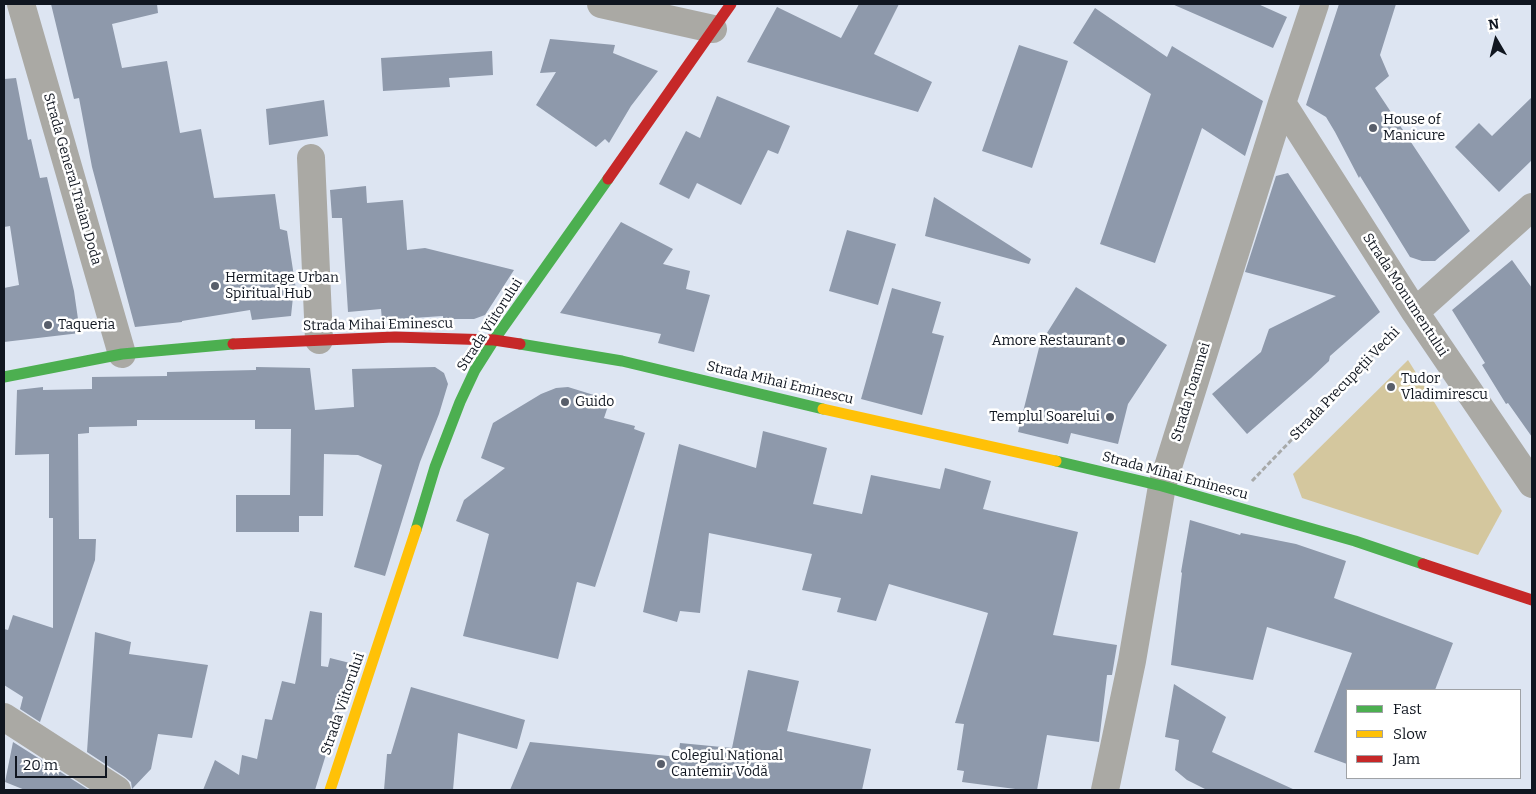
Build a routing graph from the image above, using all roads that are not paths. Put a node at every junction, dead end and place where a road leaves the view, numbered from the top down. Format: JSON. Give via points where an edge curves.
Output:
{"nodes":[{"id":1,"x":21,"y":4,"type":"edge"},
{"id":2,"x":601,"y":4,"type":"edge"},
{"id":3,"x":731,"y":4,"type":"edge"},
{"id":4,"x":1315,"y":4,"type":"edge"},
{"id":5,"x":713,"y":28,"type":"junction"},
{"id":6,"x":1282,"y":103,"type":"junction"},
{"id":7,"x":311,"y":158,"type":"dead end"},
{"id":8,"x":1532,"y":207,"type":"edge"},
{"id":9,"x":1414,"y":312,"type":"junction"},
{"id":10,"x":319,"y":340,"type":"junction"},
{"id":11,"x":494,"y":340,"type":"junction"},
{"id":12,"x":122,"y":354,"type":"junction"},
{"id":13,"x":4,"y":377,"type":"edge"},
{"id":14,"x":1532,"y":484,"type":"edge"},
{"id":15,"x":1162,"y":486,"type":"junction"},
{"id":16,"x":1532,"y":600,"type":"edge"},
{"id":17,"x":4,"y":717,"type":"edge"},
{"id":18,"x":117,"y":790,"type":"edge"},
{"id":19,"x":330,"y":790,"type":"edge"},
{"id":20,"x":1105,"y":790,"type":"edge"}],
"edges":[{"from":1,"to":12,"type":"street","name":"Strada General Traian Doda"},
{"from":2,"to":5,"type":"street"},
{"from":3,"to":5,"type":"main road","name":"Strada Viitorului"},
{"from":4,"to":6,"type":"street","name":"Strada Toamnei"},
{"from":5,"to":11,"type":"main road","name":"Strada Viitorului"},
{"from":6,"to":9,"type":"street","name":"Strada Monumentului"},
{"from":6,"to":15,"type":"street","name":"Strada Toamnei"},
{"from":7,"to":10,"type":"street"},
{"from":8,"to":9,"type":"street"},
{"from":9,"to":14,"type":"street","name":"Strada Monumentului"},
{"from":10,"to":11,"type":"main road","name":"Strada Mihai Eminescu","via":[[394,337]]},
{"from":10,"to":12,"type":"main road","name":"Strada Mihai Eminescu","via":[[206,345]]},
{"from":11,"to":15,"type":"main road","name":"Strada Mihai Eminescu","via":[[622,361]]},
{"from":11,"to":19,"type":"main road","name":"Strada Viitorului","via":[[460,402],[435,467]]},
{"from":12,"to":13,"type":"main road","name":"Strada Mihai Eminescu"},
{"from":15,"to":16,"type":"main road","name":"Strada Mihai Eminescu","via":[[1355,541]]},
{"from":15,"to":20,"type":"street","name":"Strada Toamnei","via":[[1132,661]]},
{"from":17,"to":18,"type":"street"}]}
